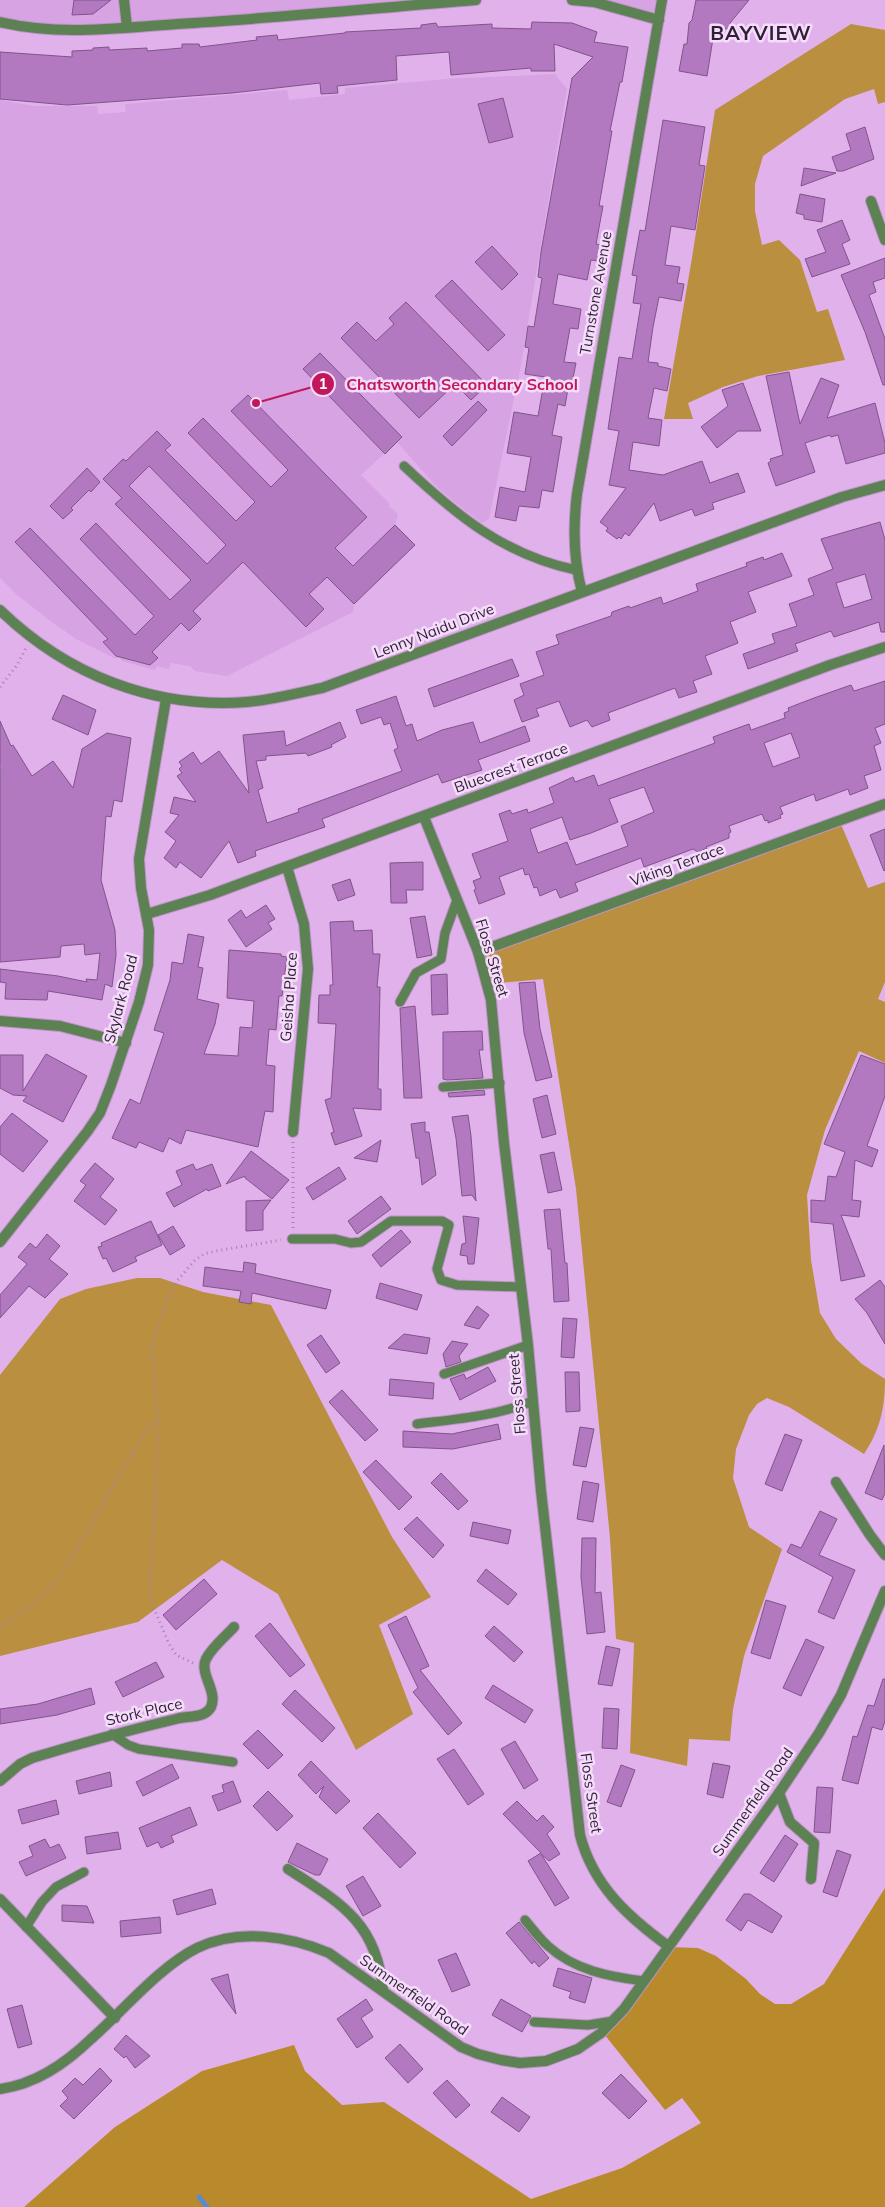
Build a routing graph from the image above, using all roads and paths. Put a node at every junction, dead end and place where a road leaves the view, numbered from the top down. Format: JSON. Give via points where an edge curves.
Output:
{"nodes":[{"id":1,"x":124,"y":0,"type":"edge"},
{"id":2,"x":476,"y":0,"type":"edge"},
{"id":3,"x":572,"y":0,"type":"edge"},
{"id":4,"x":662,"y":0,"type":"edge"},
{"id":5,"x":438,"y":2,"type":"edge"},
{"id":6,"x":659,"y":20,"type":"junction"},
{"id":7,"x":0,"y":22,"type":"edge"},
{"id":8,"x":127,"y":27,"type":"junction"},
{"id":9,"x":871,"y":201,"type":"dead end"},
{"id":10,"x":885,"y":240,"type":"edge"},
{"id":11,"x":404,"y":466,"type":"dead end"},
{"id":12,"x":885,"y":486,"type":"edge"},
{"id":13,"x":576,"y":570,"type":"junction"},
{"id":14,"x":582,"y":592,"type":"junction"},
{"id":15,"x":0,"y":610,"type":"edge"},
{"id":16,"x":32,"y":637,"type":"junction"},
{"id":17,"x":885,"y":648,"type":"edge"},
{"id":18,"x":0,"y":687,"type":"edge"},
{"id":19,"x":166,"y":699,"type":"junction"},
{"id":20,"x":0,"y":766,"type":"edge"},
{"id":21,"x":885,"y":804,"type":"edge"},
{"id":22,"x":424,"y":817,"type":"junction"},
{"id":23,"x":287,"y":867,"type":"junction"},
{"id":24,"x":457,"y":900,"type":"junction"},
{"id":25,"x":147,"y":914,"type":"junction"},
{"id":26,"x":0,"y":946,"type":"edge"},
{"id":27,"x":478,"y":952,"type":"junction"},
{"id":28,"x":400,"y":1002,"type":"dead end"},
{"id":29,"x":0,"y":1021,"type":"edge"},
{"id":30,"x":126,"y":1043,"type":"junction"},
{"id":31,"x":500,"y":1083,"type":"junction"},
{"id":32,"x":443,"y":1087,"type":"dead end"},
{"id":33,"x":292,"y":1132,"type":"joint"},
{"id":34,"x":292,"y":1238,"type":"junction"},
{"id":35,"x":0,"y":1242,"type":"edge"},
{"id":36,"x":521,"y":1287,"type":"junction"},
{"id":37,"x":528,"y":1345,"type":"junction"},
{"id":38,"x":444,"y":1374,"type":"dead end"},
{"id":39,"x":533,"y":1400,"type":"junction"},
{"id":40,"x":158,"y":1420,"type":"junction"},
{"id":41,"x":417,"y":1424,"type":"dead end"},
{"id":42,"x":836,"y":1482,"type":"dead end"},
{"id":43,"x":885,"y":1555,"type":"edge"},
{"id":44,"x":885,"y":1592,"type":"edge"},
{"id":45,"x":234,"y":1627,"type":"dead end"},
{"id":46,"x":0,"y":1628,"type":"edge"},
{"id":47,"x":205,"y":1668,"type":"junction"},
{"id":48,"x":112,"y":1734,"type":"junction"},
{"id":49,"x":233,"y":1762,"type":"dead end"},
{"id":50,"x":0,"y":1780,"type":"edge"},
{"id":51,"x":779,"y":1794,"type":"junction"},
{"id":52,"x":288,"y":1869,"type":"dead end"},
{"id":53,"x":84,"y":1872,"type":"dead end"},
{"id":54,"x":811,"y":1879,"type":"dead end"},
{"id":55,"x":0,"y":1899,"type":"edge"},
{"id":56,"x":525,"y":1920,"type":"dead end"},
{"id":57,"x":26,"y":1927,"type":"junction"},
{"id":58,"x":668,"y":1946,"type":"junction"},
{"id":59,"x":644,"y":1982,"type":"junction"},
{"id":60,"x":383,"y":1991,"type":"junction"},
{"id":61,"x":115,"y":2018,"type":"junction"},
{"id":62,"x":613,"y":2021,"type":"junction"},
{"id":63,"x":534,"y":2022,"type":"dead end"},
{"id":64,"x":0,"y":2089,"type":"edge"}],
"edges":[{"from":1,"to":8,"type":"street"},
{"from":2,"to":5,"type":"street"},
{"from":3,"to":6,"type":"street","via":[[594,2]]},
{"from":4,"to":6,"type":"street","name":"Turnstone Avenue"},
{"from":5,"to":8,"type":"street","via":[[287,17]]},
{"from":6,"to":13,"type":"street","name":"Turnstone Avenue","via":[[577,494]]},
{"from":7,"to":8,"type":"street","via":[[37,30],[89,31]]},
{"from":9,"to":10,"type":"street"},
{"from":11,"to":13,"type":"lane","via":[[444,503],[496,541],[530,556]]},
{"from":12,"to":14,"type":"street","name":"Lenny Naidu Drive","via":[[842,497]]},
{"from":13,"to":14,"type":"street","name":"Turnstone Avenue"},
{"from":14,"to":19,"type":"street","name":"Lenny Naidu Drive","via":[[322,688],[247,702]]},
{"from":15,"to":16,"type":"street","name":"Lenny Naidu Drive"},
{"from":16,"to":18,"type":"path"},
{"from":16,"to":19,"type":"street","name":"Lenny Naidu Drive","via":[[64,659],[108,682]]},
{"from":17,"to":22,"type":"street","name":"Bluecrest Terrace","via":[[830,665]]},
{"from":19,"to":25,"type":"street","name":"Skylark Road","via":[[139,859]]},
{"from":20,"to":26,"type":"path","via":[[32,847],[37,850],[54,928],[55,948]]},
{"from":21,"to":27,"type":"street","name":"Viking Terrace"},
{"from":22,"to":23,"type":"street","name":"Bluecrest Terrace"},
{"from":22,"to":24,"type":"street","name":"Floss Street"},
{"from":23,"to":25,"type":"street","name":"Bluecrest Terrace"},
{"from":23,"to":33,"type":"street","name":"Geisha Place","via":[[304,924],[308,969]]},
{"from":24,"to":27,"type":"street","name":"Floss Street"},
{"from":24,"to":28,"type":"lane","via":[[445,933],[442,958],[416,973]]},
{"from":25,"to":30,"type":"street","name":"Skylark Road","via":[[148,965]]},
{"from":27,"to":31,"type":"street","name":"Floss Street","via":[[491,1000]]},
{"from":29,"to":30,"type":"street","via":[[60,1026]]},
{"from":30,"to":35,"type":"street","name":"Skylark Road","via":[[94,1123]]},
{"from":31,"to":32,"type":"lane"},
{"from":31,"to":36,"type":"street","name":"Floss Street"},
{"from":33,"to":34,"type":"path"},
{"from":34,"to":36,"type":"lane","via":[[361,1242],[392,1221],[442,1221],[449,1226],[437,1269],[441,1280],[456,1285]]},
{"from":34,"to":40,"type":"path","via":[[204,1254],[185,1270],[167,1300],[152,1345]]},
{"from":36,"to":37,"type":"street","name":"Floss Street"},
{"from":37,"to":38,"type":"lane"},
{"from":37,"to":39,"type":"street","name":"Floss Street"},
{"from":39,"to":41,"type":"lane","via":[[493,1414]]},
{"from":39,"to":58,"type":"street","name":"Floss Street","via":[[580,1835],[585,1853],[606,1890],[642,1927]]},
{"from":40,"to":46,"type":"path","via":[[143,1435],[62,1574],[49,1591]]},
{"from":40,"to":47,"type":"path","via":[[150,1590],[172,1650]]},
{"from":42,"to":43,"type":"street"},
{"from":44,"to":51,"type":"street","name":"Summerfield Road","via":[[842,1695]]},
{"from":45,"to":47,"type":"street","via":[[206,1659]]},
{"from":47,"to":48,"type":"street","name":"Stork Place","via":[[214,1699],[210,1709],[201,1715]]},
{"from":48,"to":49,"type":"lane","via":[[139,1749]]},
{"from":48,"to":50,"type":"street","name":"Stork Place","via":[[32,1758]]},
{"from":51,"to":54,"type":"street","via":[[790,1822],[814,1843]]},
{"from":51,"to":58,"type":"street","name":"Summerfield Road"},
{"from":52,"to":60,"type":"street","via":[[336,1901],[366,1932],[381,1969]]},
{"from":53,"to":57,"type":"lane","via":[[56,1887]]},
{"from":55,"to":57,"type":"street"},
{"from":56,"to":59,"type":"lane","via":[[548,1946],[575,1964],[608,1977]]},
{"from":57,"to":61,"type":"street"},
{"from":58,"to":59,"type":"street","name":"Summerfield Road"},
{"from":59,"to":62,"type":"street","name":"Summerfield Road"},
{"from":60,"to":61,"type":"street","name":"Summerfield Road","via":[[329,1953],[309,1944],[264,1936],[234,1938],[198,1948],[178,1960]]},
{"from":60,"to":62,"type":"street","name":"Summerfield Road","via":[[461,2047],[501,2060],[546,2061],[562,2056],[601,2034]]},
{"from":61,"to":64,"type":"street","name":"Summerfield Road","via":[[47,2074]]},
{"from":62,"to":63,"type":"lane","via":[[588,2025]]}]}
